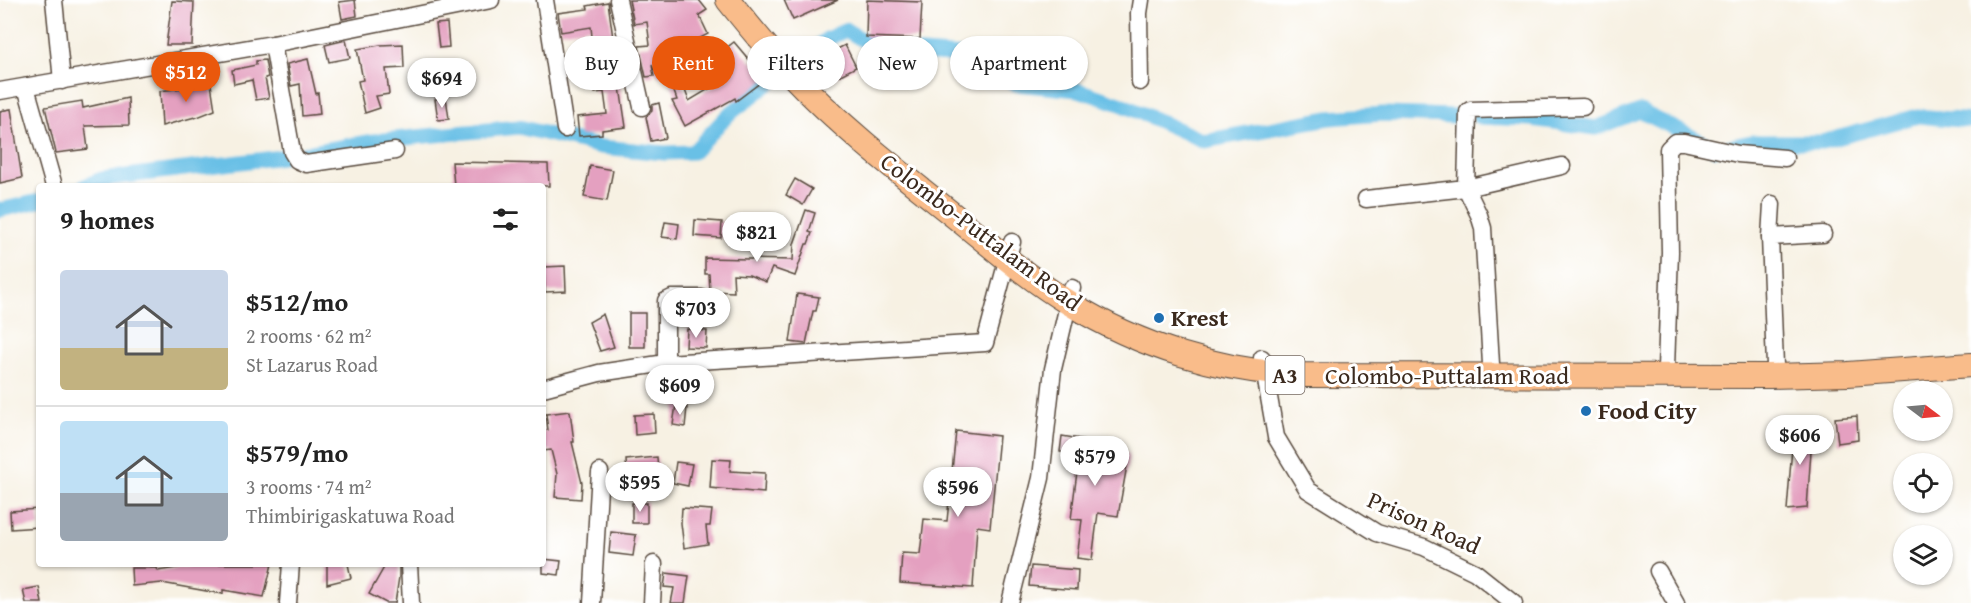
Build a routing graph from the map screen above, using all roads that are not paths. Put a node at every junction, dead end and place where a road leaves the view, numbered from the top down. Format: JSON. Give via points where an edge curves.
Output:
{"nodes":[{"id":1,"x":54,"y":0,"type":"edge"},
{"id":2,"x":491,"y":0,"type":"edge"},
{"id":3,"x":545,"y":0,"type":"edge"},
{"id":4,"x":618,"y":0,"type":"edge"},
{"id":5,"x":728,"y":0,"type":"edge"},
{"id":6,"x":747,"y":0,"type":"edge"},
{"id":7,"x":1141,"y":0,"type":"edge"},
{"id":8,"x":273,"y":44,"type":"junction"},
{"id":9,"x":62,"y":81,"type":"junction"},
{"id":10,"x":1140,"y":82,"type":"dead end"},
{"id":11,"x":26,"y":87,"type":"junction"},
{"id":12,"x":0,"y":91,"type":"edge"},
{"id":13,"x":642,"y":107,"type":"dead end"},
{"id":14,"x":1583,"y":107,"type":"dead end"},
{"id":15,"x":565,"y":129,"type":"dead end"},
{"id":16,"x":394,"y":151,"type":"dead end"},
{"id":17,"x":1785,"y":158,"type":"dead end"},
{"id":18,"x":1562,"y":166,"type":"dead end"},
{"id":19,"x":53,"y":183,"type":"edge"},
{"id":20,"x":1466,"y":188,"type":"junction"},
{"id":21,"x":1366,"y":199,"type":"dead end"},
{"id":22,"x":1772,"y":204,"type":"dead end"},
{"id":23,"x":1823,"y":234,"type":"dead end"},
{"id":24,"x":1770,"y":237,"type":"junction"},
{"id":25,"x":1010,"y":250,"type":"junction"},
{"id":26,"x":1070,"y":295,"type":"junction"},
{"id":27,"x":702,"y":298,"type":"dead end"},
{"id":28,"x":1971,"y":354,"type":"edge"},
{"id":29,"x":666,"y":363,"type":"junction"},
{"id":30,"x":1491,"y":364,"type":"junction"},
{"id":31,"x":1263,"y":365,"type":"junction"},
{"id":32,"x":1775,"y":365,"type":"junction"},
{"id":33,"x":1971,"y":365,"type":"edge"},
{"id":34,"x":1666,"y":368,"type":"junction"},
{"id":35,"x":546,"y":387,"type":"edge"},
{"id":36,"x":600,"y":472,"type":"dead end"},
{"id":37,"x":654,"y":564,"type":"dead end"},
{"id":38,"x":291,"y":567,"type":"edge"},
{"id":39,"x":409,"y":567,"type":"edge"},
{"id":40,"x":1658,"y":571,"type":"dead end"},
{"id":41,"x":288,"y":603,"type":"edge"},
{"id":42,"x":411,"y":603,"type":"edge"},
{"id":43,"x":592,"y":603,"type":"edge"},
{"id":44,"x":652,"y":603,"type":"edge"},
{"id":45,"x":1010,"y":603,"type":"edge"},
{"id":46,"x":1514,"y":603,"type":"edge"},
{"id":47,"x":1676,"y":603,"type":"edge"}],
"edges":[{"from":1,"to":9,"type":"street"},
{"from":2,"to":8,"type":"street"},
{"from":3,"to":15,"type":"street"},
{"from":4,"to":13,"type":"street"},
{"from":5,"to":25,"type":"highway","name":"Colombo-Puttalam Road","number":"A3","via":[[790,73],[831,113],[909,179]]},
{"from":6,"to":25,"type":"highway","name":"Colombo-Puttalam Road","number":"A3","via":[[798,61],[840,103]]},
{"from":7,"to":10,"type":"street"},
{"from":8,"to":9,"type":"street"},
{"from":8,"to":16,"type":"street","via":[[292,152],[297,160],[306,164]]},
{"from":9,"to":11,"type":"street"},
{"from":11,"to":12,"type":"street"},
{"from":11,"to":19,"type":"street"},
{"from":14,"to":20,"type":"street","via":[[1470,110]]},
{"from":17,"to":34,"type":"street","via":[[1738,154],[1684,142],[1675,142],[1668,149]]},
{"from":18,"to":20,"type":"street"},
{"from":20,"to":21,"type":"street"},
{"from":20,"to":30,"type":"street","via":[[1483,228]]},
{"from":22,"to":24,"type":"street"},
{"from":23,"to":24,"type":"street"},
{"from":24,"to":32,"type":"street"},
{"from":25,"to":26,"type":"highway","name":"Colombo-Puttalam Road","number":"A3"},
{"from":25,"to":29,"type":"street","via":[[985,343]]},
{"from":26,"to":31,"type":"highway","name":"Colombo-Puttalam Road","number":"A3","via":[[1152,329]]},
{"from":26,"to":45,"type":"street","via":[[1053,369],[1041,478]]},
{"from":27,"to":29,"type":"street","via":[[666,301]]},
{"from":28,"to":32,"type":"highway","name":"Colombo-Puttalam Road","number":"A3"},
{"from":29,"to":35,"type":"street","via":[[599,373]]},
{"from":30,"to":31,"type":"highway","name":"Colombo-Puttalam Road","number":"A3"},
{"from":30,"to":34,"type":"highway","name":"Colombo-Puttalam Road","number":"A3"},
{"from":31,"to":33,"type":"highway","name":"Colombo-Puttalam Road","number":"A3","via":[[1304,375],[1665,377],[1848,374]]},
{"from":31,"to":46,"type":"street","name":"Prison Road","via":[[1276,437],[1308,490],[1377,533],[1424,547],[1475,572]]},
{"from":32,"to":34,"type":"highway","name":"Colombo-Puttalam Road","number":"A3"},
{"from":36,"to":43,"type":"street"},
{"from":37,"to":44,"type":"street"},
{"from":38,"to":41,"type":"street"},
{"from":39,"to":42,"type":"street"},
{"from":40,"to":47,"type":"street"}]}
